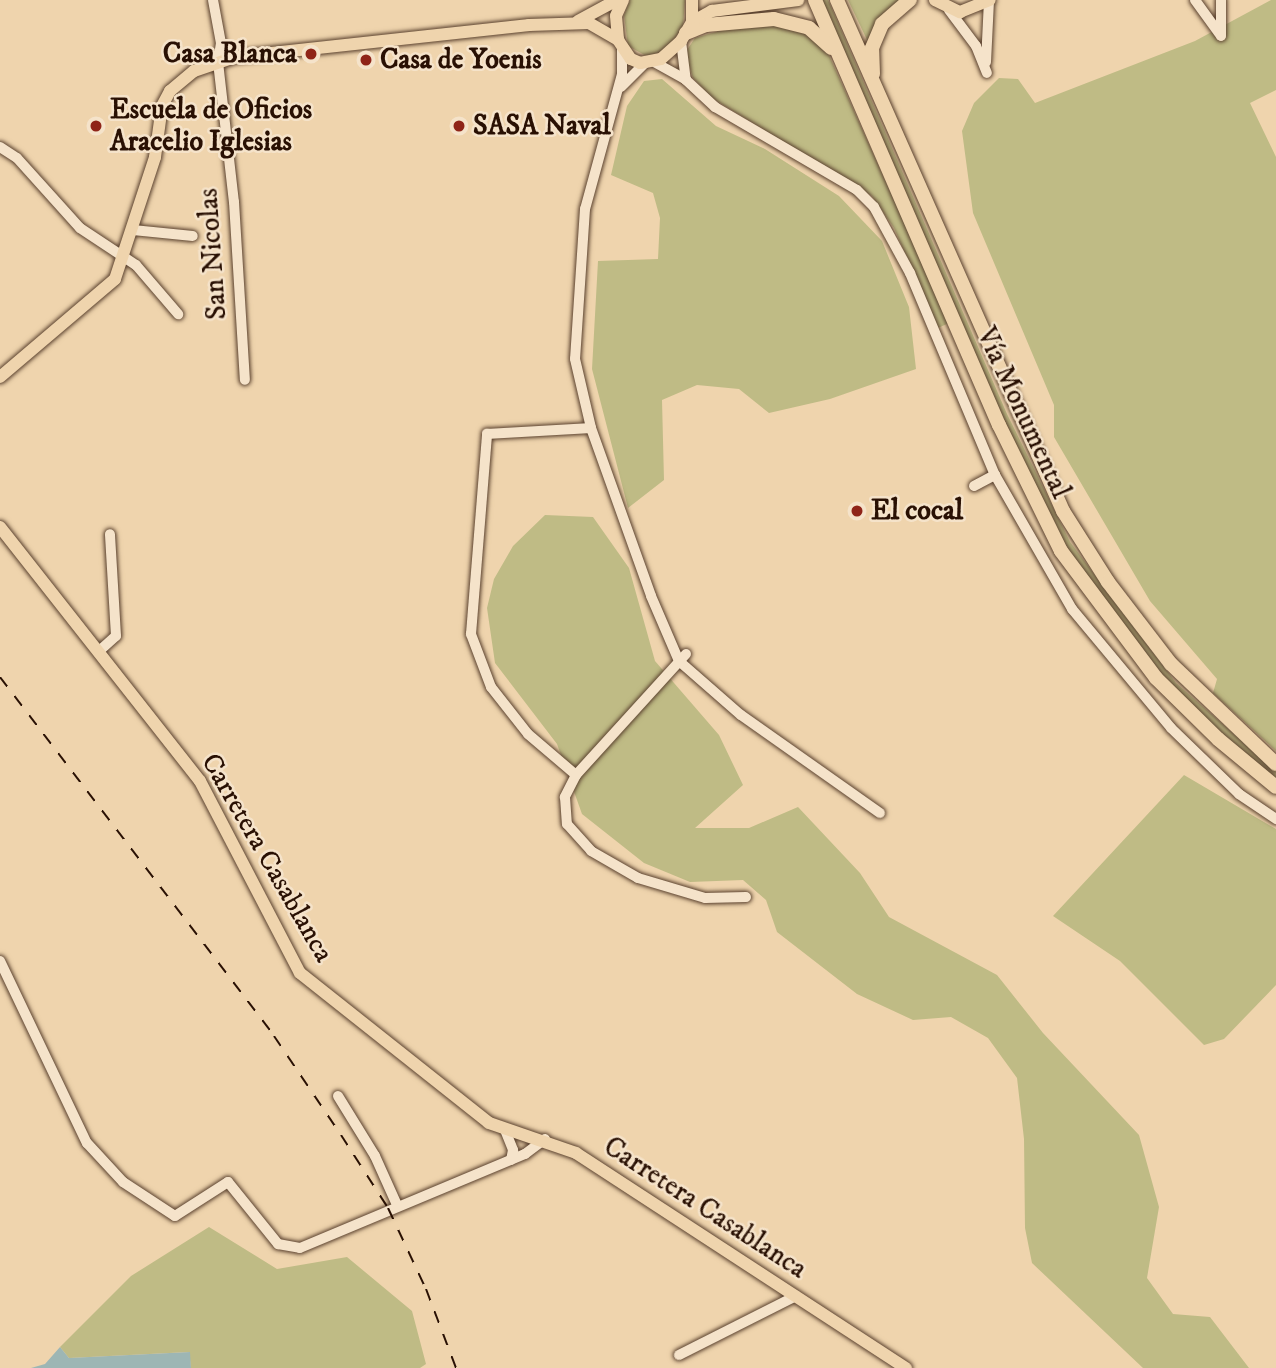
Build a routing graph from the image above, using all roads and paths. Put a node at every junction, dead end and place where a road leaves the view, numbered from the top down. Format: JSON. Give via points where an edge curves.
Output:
{"nodes":[{"id":1,"x":213,"y":0,"type":"edge"},
{"id":2,"x":617,"y":0,"type":"edge"},
{"id":3,"x":623,"y":0,"type":"edge"},
{"id":4,"x":692,"y":0,"type":"edge"},
{"id":5,"x":798,"y":0,"type":"edge"},
{"id":6,"x":815,"y":0,"type":"edge"},
{"id":7,"x":837,"y":0,"type":"edge"},
{"id":8,"x":910,"y":0,"type":"edge"},
{"id":9,"x":934,"y":0,"type":"edge"},
{"id":10,"x":989,"y":0,"type":"edge"},
{"id":11,"x":1195,"y":0,"type":"edge"},
{"id":12,"x":1221,"y":0,"type":"edge"},
{"id":13,"x":949,"y":10,"type":"junction"},
{"id":14,"x":574,"y":22,"type":"junction"},
{"id":15,"x":686,"y":32,"type":"junction"},
{"id":16,"x":620,"y":45,"type":"junction"},
{"id":17,"x":839,"y":57,"type":"junction"},
{"id":18,"x":218,"y":62,"type":"junction"},
{"id":19,"x":650,"y":62,"type":"junction"},
{"id":20,"x":686,"y":80,"type":"junction"},
{"id":21,"x":873,"y":86,"type":"junction"},
{"id":22,"x":614,"y":96,"type":"junction"},
{"id":23,"x":0,"y":147,"type":"edge"},
{"id":24,"x":133,"y":230,"type":"junction"},
{"id":25,"x":193,"y":236,"type":"dead end"},
{"id":26,"x":126,"y":256,"type":"junction"},
{"id":27,"x":178,"y":314,"type":"dead end"},
{"id":28,"x":0,"y":377,"type":"edge"},
{"id":29,"x":244,"y":380,"type":"dead end"},
{"id":30,"x":591,"y":428,"type":"junction"},
{"id":31,"x":995,"y":475,"type":"junction"},
{"id":32,"x":974,"y":486,"type":"dead end"},
{"id":33,"x":0,"y":527,"type":"edge"},
{"id":34,"x":110,"y":534,"type":"dead end"},
{"id":35,"x":98,"y":652,"type":"junction"},
{"id":36,"x":682,"y":657,"type":"junction"},
{"id":37,"x":1276,"y":764,"type":"edge"},
{"id":38,"x":576,"y":775,"type":"junction"},
{"id":39,"x":1276,"y":787,"type":"edge"},
{"id":40,"x":880,"y":813,"type":"dead end"},
{"id":41,"x":1276,"y":819,"type":"edge"},
{"id":42,"x":747,"y":897,"type":"dead end"},
{"id":43,"x":0,"y":961,"type":"edge"},
{"id":44,"x":338,"y":1096,"type":"dead end"},
{"id":45,"x":505,"y":1130,"type":"junction"},
{"id":46,"x":545,"y":1139,"type":"junction"},
{"id":47,"x":511,"y":1160,"type":"junction"},
{"id":48,"x":397,"y":1205,"type":"junction"},
{"id":49,"x":796,"y":1296,"type":"junction"},
{"id":50,"x":679,"y":1355,"type":"dead end"},
{"id":51,"x":906,"y":1368,"type":"edge"}],
"edges":[{"from":1,"to":18,"type":"street","name":"San Nicolas","via":[[221,43]]},
{"from":2,"to":14,"type":"main road"},
{"from":3,"to":16,"type":"main road","via":[[616,16]]},
{"from":4,"to":15,"type":"main road"},
{"from":5,"to":15,"type":"main road","via":[[712,11]]},
{"from":6,"to":17,"type":"highway","name":"Vía Monumental"},
{"from":7,"to":21,"type":"highway","name":"Vía Monumental"},
{"from":8,"to":21,"type":"highway","via":[[891,13],[878,32],[872,48]]},
{"from":9,"to":13,"type":"main road"},
{"from":10,"to":13,"type":"main road","via":[[970,11]]},
{"from":10,"to":13,"type":"street","via":[[984,48],[987,73],[975,46]]},
{"from":11,"to":12,"type":"street","via":[[1221,36]]},
{"from":14,"to":16,"type":"main road","via":[[597,25]]},
{"from":14,"to":18,"type":"main road","via":[[404,37]]},
{"from":15,"to":17,"type":"highway","via":[[729,22],[786,21],[809,28]]},
{"from":15,"to":19,"type":"main road"},
{"from":15,"to":20,"type":"street"},
{"from":16,"to":19,"type":"main road","via":[[631,59]]},
{"from":16,"to":22,"type":"street"},
{"from":17,"to":39,"type":"highway","name":"Vía Monumental","via":[[999,425],[1061,551],[1156,678],[1217,739]]},
{"from":18,"to":24,"type":"main road","via":[[187,76],[165,98],[155,157]]},
{"from":18,"to":29,"type":"street","name":"San Nicolas","via":[[237,241]]},
{"from":19,"to":20,"type":"street"},
{"from":19,"to":22,"type":"street"},
{"from":20,"to":31,"type":"street","via":[[715,107],[857,190],[874,207],[910,273]]},
{"from":21,"to":37,"type":"highway","name":"Vía Monumental","via":[[1063,512],[1108,582],[1171,664]]},
{"from":22,"to":30,"type":"street","via":[[585,209],[575,359]]},
{"from":23,"to":26,"type":"street","via":[[17,158],[80,228]]},
{"from":24,"to":25,"type":"street"},
{"from":24,"to":26,"type":"main road"},
{"from":26,"to":27,"type":"street"},
{"from":26,"to":28,"type":"main road","via":[[115,279]]},
{"from":30,"to":36,"type":"street"},
{"from":30,"to":38,"type":"street","via":[[487,434],[471,634],[491,687],[528,734]]},
{"from":31,"to":32,"type":"street"},
{"from":31,"to":41,"type":"street","via":[[1072,609],[1171,728],[1239,794]]},
{"from":33,"to":35,"type":"main road","name":"Carretera Casablanca"},
{"from":34,"to":35,"type":"street","via":[[116,636]]},
{"from":35,"to":45,"type":"main road","name":"Carretera Casablanca","via":[[200,781],[300,973],[489,1123]]},
{"from":36,"to":38,"type":"street"},
{"from":36,"to":40,"type":"street","via":[[741,715]]},
{"from":38,"to":42,"type":"street","via":[[565,797],[567,824],[591,851],[638,878],[705,898]]},
{"from":43,"to":48,"type":"street","via":[[87,1143],[123,1182],[153,1203],[175,1216],[228,1182],[278,1244],[288,1248],[300,1248]]},
{"from":44,"to":48,"type":"street","via":[[375,1156]]},
{"from":45,"to":46,"type":"main road","name":"Carretera Casablanca"},
{"from":45,"to":47,"type":"street","via":[[513,1150]]},
{"from":46,"to":47,"type":"street"},
{"from":46,"to":49,"type":"main road","name":"Carretera Casablanca","via":[[576,1153]]},
{"from":47,"to":48,"type":"street"},
{"from":49,"to":50,"type":"street"},
{"from":49,"to":51,"type":"main road","name":"Carretera Casablanca"}]}
